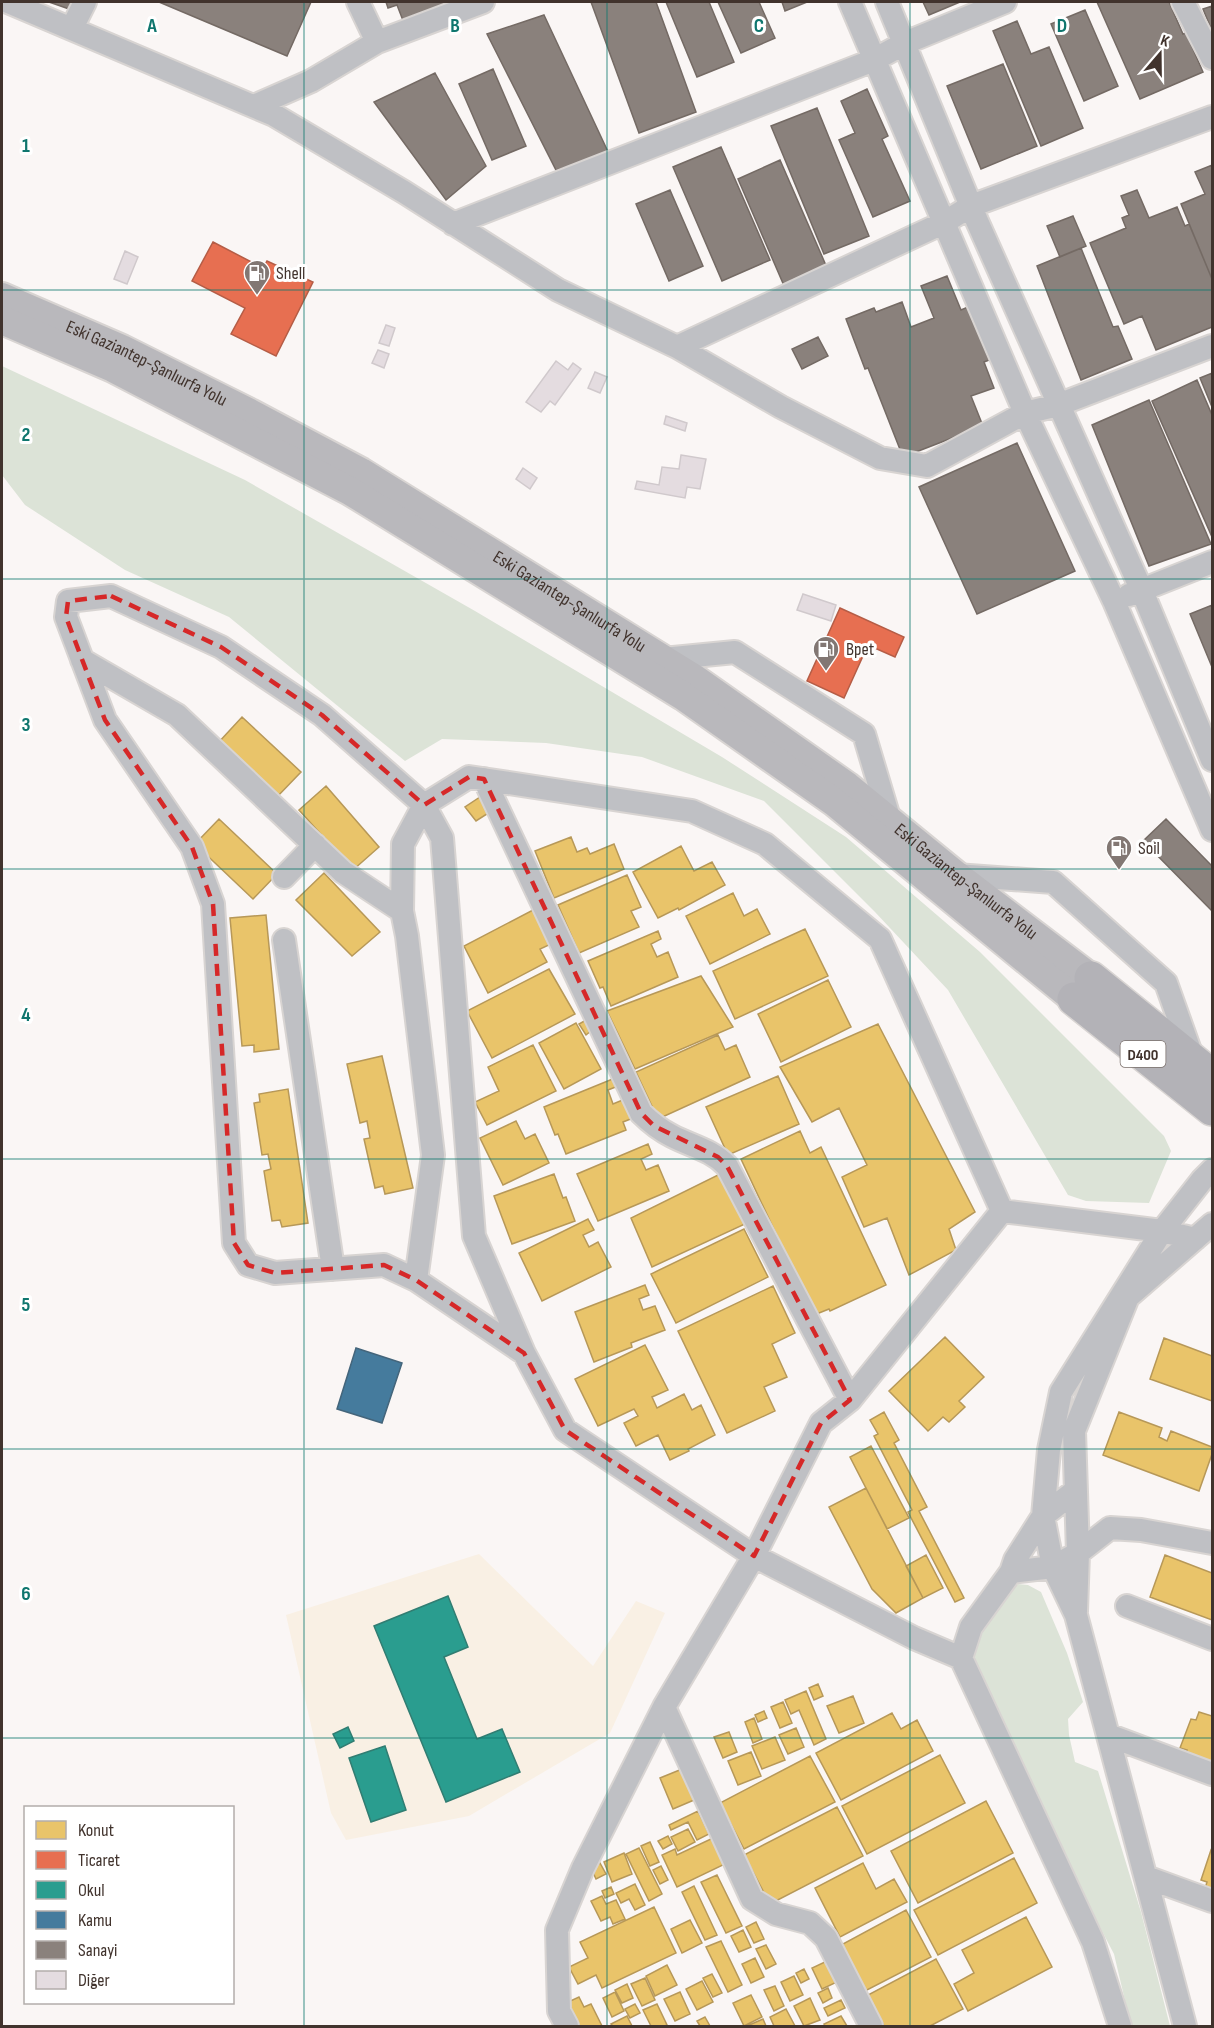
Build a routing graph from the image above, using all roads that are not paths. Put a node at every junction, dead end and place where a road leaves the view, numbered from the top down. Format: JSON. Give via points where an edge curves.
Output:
{"nodes":[{"id":1,"x":8,"y":2,"type":"edge"},
{"id":2,"x":85,"y":2,"type":"edge"},
{"id":3,"x":357,"y":2,"type":"edge"},
{"id":4,"x":483,"y":2,"type":"edge"},
{"id":5,"x":850,"y":2,"type":"edge"},
{"id":6,"x":887,"y":2,"type":"edge"},
{"id":7,"x":1005,"y":2,"type":"edge"},
{"id":8,"x":1183,"y":2,"type":"edge"},
{"id":9,"x":72,"y":28,"type":"junction"},
{"id":10,"x":377,"y":42,"type":"junction"},
{"id":11,"x":905,"y":43,"type":"junction"},
{"id":12,"x":1212,"y":57,"type":"edge"},
{"id":13,"x":874,"y":60,"type":"junction"},
{"id":14,"x":254,"y":106,"type":"junction"},
{"id":15,"x":1212,"y":117,"type":"edge"},
{"id":16,"x":971,"y":206,"type":"junction"},
{"id":17,"x":945,"y":222,"type":"junction"},
{"id":18,"x":453,"y":224,"type":"junction"},
{"id":19,"x":2,"y":297,"type":"edge"},
{"id":20,"x":2,"y":320,"type":"edge"},
{"id":21,"x":677,"y":346,"type":"junction"},
{"id":22,"x":1212,"y":346,"type":"edge"},
{"id":23,"x":1058,"y":405,"type":"junction"},
{"id":24,"x":1025,"y":413,"type":"junction"},
{"id":25,"x":1212,"y":562,"type":"edge"},
{"id":26,"x":1142,"y":591,"type":"junction"},
{"id":27,"x":1114,"y":601,"type":"junction"},
{"id":28,"x":663,"y":659,"type":"junction"},
{"id":29,"x":82,"y":660,"type":"junction"},
{"id":30,"x":1211,"y":754,"type":"edge"},
{"id":31,"x":1185,"y":768,"type":"junction"},
{"id":32,"x":484,"y":779,"type":"junction"},
{"id":33,"x":424,"y":805,"type":"junction"},
{"id":34,"x":890,"y":821,"type":"junction"},
{"id":35,"x":1212,"y":830,"type":"edge"},
{"id":36,"x":315,"y":845,"type":"junction"},
{"id":37,"x":956,"y":875,"type":"junction"},
{"id":38,"x":284,"y":877,"type":"dead end"},
{"id":39,"x":402,"y":911,"type":"junction"},
{"id":40,"x":284,"y":940,"type":"dead end"},
{"id":41,"x":1083,"y":989,"type":"junction"},
{"id":42,"x":1203,"y":1068,"type":"edge"},
{"id":43,"x":1212,"y":1109,"type":"edge"},
{"id":44,"x":1212,"y":1170,"type":"edge"},
{"id":45,"x":1002,"y":1211,"type":"junction"},
{"id":46,"x":1212,"y":1224,"type":"edge"},
{"id":47,"x":1162,"y":1231,"type":"junction"},
{"id":48,"x":1195,"y":1239,"type":"junction"},
{"id":49,"x":333,"y":1269,"type":"junction"},
{"id":50,"x":416,"y":1280,"type":"junction"},
{"id":51,"x":525,"y":1353,"type":"junction"},
{"id":52,"x":850,"y":1400,"type":"junction"},
{"id":53,"x":1075,"y":1491,"type":"junction"},
{"id":54,"x":1043,"y":1516,"type":"junction"},
{"id":55,"x":1212,"y":1543,"type":"edge"},
{"id":56,"x":1078,"y":1553,"type":"junction"},
{"id":57,"x":754,"y":1556,"type":"junction"},
{"id":58,"x":1053,"y":1567,"type":"junction"},
{"id":59,"x":1011,"y":1572,"type":"junction"},
{"id":60,"x":1127,"y":1606,"type":"dead end"},
{"id":61,"x":1076,"y":1615,"type":"junction"},
{"id":62,"x":1212,"y":1639,"type":"edge"},
{"id":63,"x":961,"y":1658,"type":"junction"},
{"id":64,"x":664,"y":1707,"type":"junction"},
{"id":65,"x":1108,"y":1735,"type":"junction"},
{"id":66,"x":1212,"y":1774,"type":"edge"},
{"id":67,"x":1146,"y":1877,"type":"junction"},
{"id":68,"x":1212,"y":1901,"type":"edge"},
{"id":69,"x":567,"y":2026,"type":"edge"},
{"id":70,"x":871,"y":2026,"type":"edge"},
{"id":71,"x":1120,"y":2026,"type":"edge"},
{"id":72,"x":1185,"y":2026,"type":"edge"}],
"edges":[{"from":1,"to":9,"type":"street"},
{"from":2,"to":9,"type":"street"},
{"from":3,"to":10,"type":"street"},
{"from":4,"to":10,"type":"street"},
{"from":5,"to":13,"type":"street"},
{"from":6,"to":11,"type":"street"},
{"from":7,"to":11,"type":"street"},
{"from":8,"to":12,"type":"street"},
{"from":9,"to":14,"type":"street"},
{"from":10,"to":14,"type":"street","via":[[311,81]]},
{"from":11,"to":13,"type":"street"},
{"from":11,"to":16,"type":"street"},
{"from":13,"to":17,"type":"street"},
{"from":13,"to":18,"type":"street"},
{"from":14,"to":18,"type":"street"},
{"from":15,"to":16,"type":"street"},
{"from":16,"to":17,"type":"street"},
{"from":16,"to":23,"type":"street"},
{"from":17,"to":21,"type":"street"},
{"from":17,"to":24,"type":"street"},
{"from":18,"to":21,"type":"street","via":[[558,290]]},
{"from":19,"to":28,"type":"main road","name":"Eski Gaziantep-Şanlıurfa Yolu","via":[[122,349],[361,472]]},
{"from":20,"to":41,"type":"main road","name":"Eski Gaziantep-Şanlıurfa Yolu","via":[[113,368],[350,490],[673,690],[834,802]]},
{"from":21,"to":24,"type":"street","via":[[781,407],[880,458],[927,466]]},
{"from":22,"to":23,"type":"street"},
{"from":23,"to":24,"type":"street"},
{"from":23,"to":26,"type":"street"},
{"from":24,"to":27,"type":"street"},
{"from":25,"to":26,"type":"street"},
{"from":26,"to":27,"type":"street"},
{"from":26,"to":30,"type":"street"},
{"from":27,"to":31,"type":"street"},
{"from":28,"to":34,"type":"main road","name":"Eski Gaziantep-Şanlıurfa Yolu","via":[[847,786]]},
{"from":28,"to":34,"type":"street","via":[[735,652],[864,734]]},
{"from":29,"to":33,"type":"street","via":[[66,617],[68,602],[111,596],[221,647],[322,715]]},
{"from":29,"to":36,"type":"street","via":[[177,715]]},
{"from":29,"to":49,"type":"street","via":[[105,720],[192,848],[213,904],[234,1243],[248,1265],[275,1273]]},
{"from":30,"to":31,"type":"street"},
{"from":31,"to":35,"type":"street"},
{"from":32,"to":33,"type":"street","via":[[469,777]]},
{"from":32,"to":45,"type":"street","via":[[693,811],[765,844],[880,939]]},
{"from":32,"to":52,"type":"street","via":[[641,1113],[654,1126],[718,1156],[727,1166]]},
{"from":33,"to":39,"type":"street","via":[[403,844]]},
{"from":33,"to":51,"type":"street","via":[[442,838],[474,1236]]},
{"from":34,"to":37,"type":"main road","name":"Eski Gaziantep-Şanlıurfa Yolu"},
{"from":36,"to":38,"type":"street"},
{"from":36,"to":39,"type":"street","via":[[343,872]]},
{"from":37,"to":41,"type":"main road","name":"Eski Gaziantep-Şanlıurfa Yolu"},
{"from":37,"to":42,"type":"street","via":[[1053,882],[1166,984]]},
{"from":39,"to":50,"type":"street","via":[[433,1155]]},
{"from":40,"to":49,"type":"street"},
{"from":41,"to":42,"type":"highway","number":"D400"},
{"from":41,"to":43,"type":"highway","number":"D400"},
{"from":44,"to":47,"type":"street"},
{"from":45,"to":47,"type":"street"},
{"from":45,"to":52,"type":"street"},
{"from":46,"to":48,"type":"street"},
{"from":47,"to":48,"type":"street"},
{"from":47,"to":54,"type":"street","via":[[1061,1392],[1049,1450]]},
{"from":48,"to":53,"type":"street","via":[[1128,1297],[1074,1431]]},
{"from":49,"to":50,"type":"street","via":[[384,1264]]},
{"from":50,"to":51,"type":"street"},
{"from":51,"to":57,"type":"street","via":[[565,1430]]},
{"from":52,"to":57,"type":"street","via":[[821,1424]]},
{"from":53,"to":54,"type":"street"},
{"from":53,"to":56,"type":"street"},
{"from":54,"to":58,"type":"street"},
{"from":54,"to":59,"type":"street"},
{"from":55,"to":56,"type":"street","via":[[1110,1527]]},
{"from":56,"to":58,"type":"street"},
{"from":56,"to":61,"type":"street"},
{"from":57,"to":63,"type":"street"},
{"from":57,"to":64,"type":"street"},
{"from":58,"to":59,"type":"street"},
{"from":58,"to":61,"type":"street"},
{"from":59,"to":63,"type":"street","via":[[971,1627]]},
{"from":60,"to":62,"type":"street"},
{"from":61,"to":65,"type":"street"},
{"from":63,"to":71,"type":"street","via":[[1094,1942]]},
{"from":64,"to":69,"type":"street","via":[[582,1868],[557,1930],[560,2011]]},
{"from":64,"to":70,"type":"street","via":[[752,1899],[776,1914],[810,1923],[826,1938]]},
{"from":65,"to":66,"type":"street"},
{"from":65,"to":67,"type":"street"},
{"from":67,"to":68,"type":"street"},
{"from":67,"to":72,"type":"street"}]}
